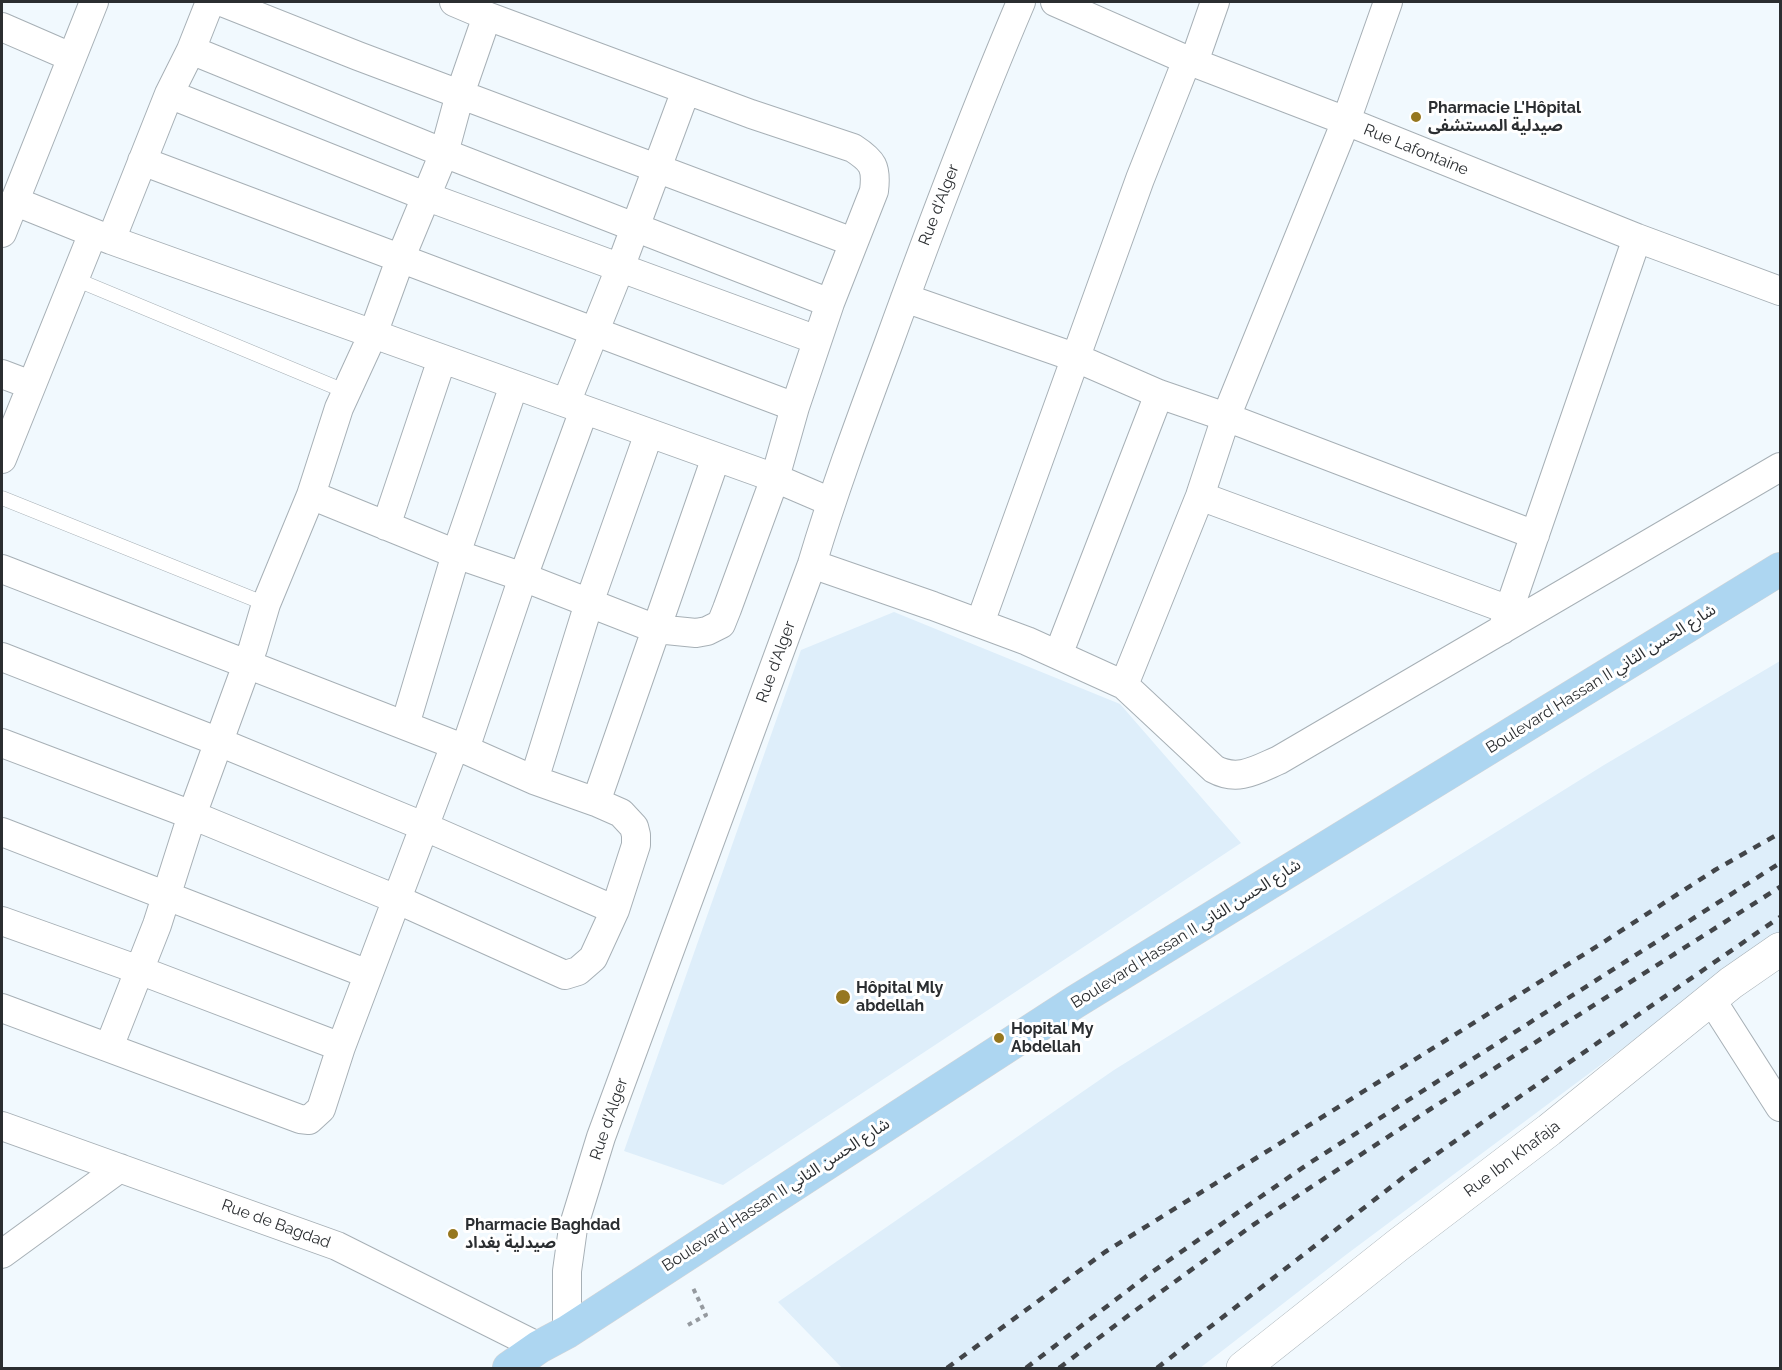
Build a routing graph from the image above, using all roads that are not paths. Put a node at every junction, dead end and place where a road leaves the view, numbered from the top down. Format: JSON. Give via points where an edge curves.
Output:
{"nodes":[{"id":1,"x":94,"y":2,"type":"edge"},
{"id":2,"x":210,"y":2,"type":"edge"},
{"id":3,"x":222,"y":2,"type":"edge"},
{"id":4,"x":453,"y":2,"type":"edge"},
{"id":5,"x":1021,"y":2,"type":"edge"},
{"id":6,"x":1055,"y":2,"type":"edge"},
{"id":7,"x":1215,"y":2,"type":"edge"},
{"id":8,"x":1388,"y":2,"type":"edge"},
{"id":9,"x":487,"y":16,"type":"junction"},
{"id":10,"x":2,"y":27,"type":"edge"},
{"id":11,"x":191,"y":50,"type":"junction"},
{"id":12,"x":71,"y":57,"type":"junction"},
{"id":13,"x":1190,"y":61,"type":"junction"},
{"id":14,"x":686,"y":90,"type":"junction"},
{"id":15,"x":169,"y":93,"type":"junction"},
{"id":16,"x":460,"y":94,"type":"junction"},
{"id":17,"x":1346,"y":121,"type":"junction"},
{"id":18,"x":444,"y":153,"type":"junction"},
{"id":19,"x":142,"y":161,"type":"junction"},
{"id":20,"x":656,"y":167,"type":"junction"},
{"id":21,"x":425,"y":196,"type":"junction"},
{"id":22,"x":14,"y":201,"type":"junction"},
{"id":23,"x":635,"y":227,"type":"junction"},
{"id":24,"x":2,"y":234,"type":"edge"},
{"id":25,"x":102,"y":236,"type":"junction"},
{"id":26,"x":1636,"y":238,"type":"junction"},
{"id":27,"x":853,"y":242,"type":"junction"},
{"id":28,"x":401,"y":257,"type":"junction"},
{"id":29,"x":620,"y":268,"type":"junction"},
{"id":30,"x":75,"y":279,"type":"junction"},
{"id":31,"x":1780,"y":291,"type":"edge"},
{"id":32,"x":905,"y":298,"type":"junction"},
{"id":33,"x":830,"y":303,"type":"junction"},
{"id":34,"x":595,"y":331,"type":"junction"},
{"id":35,"x":373,"y":334,"type":"junction"},
{"id":36,"x":818,"y":340,"type":"junction"},
{"id":37,"x":1074,"y":357,"type":"junction"},
{"id":38,"x":442,"y":359,"type":"junction"},
{"id":39,"x":2,"y":374,"type":"edge"},
{"id":40,"x":32,"y":385,"type":"junction"},
{"id":41,"x":514,"y":385,"type":"junction"},
{"id":42,"x":346,"y":392,"type":"junction"},
{"id":43,"x":1159,"y":394,"type":"junction"},
{"id":44,"x":575,"y":407,"type":"junction"},
{"id":45,"x":795,"y":407,"type":"junction"},
{"id":46,"x":1226,"y":417,"type":"junction"},
{"id":47,"x":649,"y":433,"type":"junction"},
{"id":48,"x":716,"y":457,"type":"junction"},
{"id":49,"x":2,"y":459,"type":"edge"},
{"id":50,"x":1780,"y":467,"type":"edge"},
{"id":51,"x":775,"y":478,"type":"junction"},
{"id":52,"x":311,"y":495,"type":"junction"},
{"id":53,"x":1200,"y":496,"type":"junction"},
{"id":54,"x":2,"y":498,"type":"edge"},
{"id":55,"x":831,"y":502,"type":"junction"},
{"id":56,"x":386,"y":526,"type":"junction"},
{"id":57,"x":1534,"y":536,"type":"junction"},
{"id":58,"x":456,"y":554,"type":"junction"},
{"id":59,"x":812,"y":564,"type":"junction"},
{"id":60,"x":2,"y":569,"type":"edge"},
{"id":61,"x":1780,"y":569,"type":"edge"},
{"id":62,"x":523,"y":577,"type":"junction"},
{"id":63,"x":589,"y":603,"type":"junction"},
{"id":64,"x":266,"y":604,"type":"junction"},
{"id":65,"x":1505,"y":620,"type":"junction"},
{"id":66,"x":980,"y":623,"type":"junction"},
{"id":67,"x":656,"y":629,"type":"junction"},
{"id":68,"x":1058,"y":655,"type":"junction"},
{"id":69,"x":2,"y":657,"type":"edge"},
{"id":70,"x":247,"y":664,"type":"junction"},
{"id":71,"x":1124,"y":685,"type":"junction"},
{"id":72,"x":405,"y":725,"type":"junction"},
{"id":73,"x":219,"y":742,"type":"junction"},
{"id":74,"x":2,"y":743,"type":"edge"},
{"id":75,"x":460,"y":747,"type":"junction"},
{"id":76,"x":534,"y":780,"type":"junction"},
{"id":77,"x":596,"y":802,"type":"junction"},
{"id":78,"x":192,"y":815,"type":"junction"},
{"id":79,"x":423,"y":826,"type":"junction"},
{"id":80,"x":2,"y":832,"type":"edge"},
{"id":81,"x":167,"y":895,"type":"junction"},
{"id":82,"x":396,"y":899,"type":"junction"},
{"id":83,"x":615,"y":910,"type":"junction"},
{"id":84,"x":2,"y":921,"type":"edge"},
{"id":85,"x":1780,"y":949,"type":"edge"},
{"id":86,"x":139,"y":970,"type":"junction"},
{"id":87,"x":368,"y":974,"type":"junction"},
{"id":88,"x":1711,"y":999,"type":"junction"},
{"id":89,"x":2,"y":1008,"type":"edge"},
{"id":90,"x":110,"y":1047,"type":"junction"},
{"id":91,"x":341,"y":1047,"type":"junction"},
{"id":92,"x":1780,"y":1107,"type":"edge"},
{"id":93,"x":2,"y":1126,"type":"edge"},
{"id":94,"x":120,"y":1168,"type":"junction"},
{"id":95,"x":2,"y":1254,"type":"edge"},
{"id":96,"x":553,"y":1339,"type":"junction"},
{"id":97,"x":509,"y":1368,"type":"edge"},
{"id":98,"x":1243,"y":1368,"type":"edge"}],
"edges":[{"from":1,"to":12,"type":"street"},
{"from":2,"to":11,"type":"street"},
{"from":3,"to":16,"type":"street"},
{"from":4,"to":9,"type":"street"},
{"from":5,"to":32,"type":"street","name":"Rue d'Alger"},
{"from":6,"to":13,"type":"street","name":"Rue Lafontaine"},
{"from":7,"to":13,"type":"street"},
{"from":8,"to":17,"type":"street"},
{"from":9,"to":14,"type":"street"},
{"from":9,"to":16,"type":"street"},
{"from":10,"to":12,"type":"street"},
{"from":11,"to":15,"type":"street"},
{"from":11,"to":18,"type":"street"},
{"from":12,"to":22,"type":"street"},
{"from":13,"to":17,"type":"street","name":"Rue Lafontaine"},
{"from":13,"to":37,"type":"street","via":[[1140,179]]},
{"from":14,"to":20,"type":"street"},
{"from":14,"to":27,"type":"street","via":[[853,148],[865,156],[875,170],[874,191]]},
{"from":15,"to":19,"type":"street"},
{"from":15,"to":21,"type":"street"},
{"from":16,"to":18,"type":"street"},
{"from":16,"to":20,"type":"street"},
{"from":17,"to":26,"type":"street","name":"Rue Lafontaine"},
{"from":17,"to":46,"type":"street"},
{"from":18,"to":21,"type":"street"},
{"from":18,"to":23,"type":"street"},
{"from":19,"to":25,"type":"street"},
{"from":19,"to":28,"type":"street"},
{"from":20,"to":23,"type":"street"},
{"from":20,"to":27,"type":"street"},
{"from":21,"to":28,"type":"street"},
{"from":21,"to":29,"type":"street"},
{"from":22,"to":24,"type":"street"},
{"from":22,"to":25,"type":"street"},
{"from":23,"to":29,"type":"street"},
{"from":23,"to":33,"type":"street"},
{"from":25,"to":30,"type":"street"},
{"from":25,"to":35,"type":"street"},
{"from":26,"to":31,"type":"street","name":"Rue Lafontaine"},
{"from":26,"to":57,"type":"street"},
{"from":27,"to":33,"type":"street"},
{"from":28,"to":34,"type":"street"},
{"from":28,"to":35,"type":"street"},
{"from":29,"to":34,"type":"street"},
{"from":29,"to":36,"type":"street"},
{"from":30,"to":40,"type":"street"},
{"from":30,"to":42,"type":"lane"},
{"from":32,"to":37,"type":"street"},
{"from":32,"to":55,"type":"street","name":"Rue d'Alger"},
{"from":33,"to":36,"type":"street"},
{"from":34,"to":44,"type":"street"},
{"from":34,"to":45,"type":"street"},
{"from":35,"to":38,"type":"street"},
{"from":35,"to":42,"type":"street"},
{"from":36,"to":45,"type":"street"},
{"from":37,"to":43,"type":"street"},
{"from":37,"to":66,"type":"street"},
{"from":38,"to":41,"type":"street"},
{"from":38,"to":56,"type":"street"},
{"from":39,"to":40,"type":"street"},
{"from":40,"to":49,"type":"street"},
{"from":41,"to":44,"type":"street"},
{"from":41,"to":58,"type":"street"},
{"from":42,"to":52,"type":"street"},
{"from":43,"to":46,"type":"street"},
{"from":43,"to":68,"type":"street"},
{"from":44,"to":47,"type":"street"},
{"from":44,"to":62,"type":"street"},
{"from":45,"to":51,"type":"street"},
{"from":46,"to":53,"type":"street"},
{"from":46,"to":57,"type":"street"},
{"from":47,"to":48,"type":"street"},
{"from":47,"to":63,"type":"street"},
{"from":48,"to":51,"type":"street"},
{"from":48,"to":67,"type":"street"},
{"from":50,"to":65,"type":"street"},
{"from":51,"to":55,"type":"street"},
{"from":51,"to":67,"type":"street","via":[[721,624],[696,633]]},
{"from":52,"to":56,"type":"street"},
{"from":52,"to":64,"type":"street"},
{"from":53,"to":65,"type":"street"},
{"from":53,"to":71,"type":"street"},
{"from":54,"to":64,"type":"lane"},
{"from":55,"to":59,"type":"street","name":"Rue d'Alger"},
{"from":56,"to":58,"type":"street"},
{"from":57,"to":65,"type":"street"},
{"from":58,"to":62,"type":"street"},
{"from":58,"to":72,"type":"street"},
{"from":59,"to":66,"type":"street"},
{"from":59,"to":96,"type":"street","name":"Rue d'Alger","via":[[601,1137],[573,1228]]},
{"from":60,"to":70,"type":"street"},
{"from":61,"to":96,"type":"main road","name":"Boulevard Hassan II شارع الحسن الثاني","via":[[1075,1002]]},
{"from":62,"to":63,"type":"street"},
{"from":62,"to":75,"type":"street"},
{"from":63,"to":67,"type":"street"},
{"from":63,"to":76,"type":"street"},
{"from":64,"to":70,"type":"street"},
{"from":65,"to":71,"type":"street","via":[[1279,760],[1238,776],[1214,769]]},
{"from":66,"to":68,"type":"street"},
{"from":67,"to":77,"type":"street"},
{"from":68,"to":71,"type":"street"},
{"from":69,"to":73,"type":"street"},
{"from":70,"to":72,"type":"street"},
{"from":70,"to":73,"type":"street"},
{"from":72,"to":75,"type":"street"},
{"from":73,"to":78,"type":"street"},
{"from":73,"to":79,"type":"street"},
{"from":74,"to":78,"type":"street"},
{"from":75,"to":76,"type":"street"},
{"from":75,"to":79,"type":"street"},
{"from":76,"to":77,"type":"street"},
{"from":77,"to":83,"type":"street","via":[[621,813],[636,835]]},
{"from":78,"to":81,"type":"street"},
{"from":78,"to":82,"type":"street"},
{"from":79,"to":82,"type":"street"},
{"from":79,"to":83,"type":"street"},
{"from":80,"to":81,"type":"street"},
{"from":81,"to":86,"type":"street"},
{"from":81,"to":87,"type":"street"},
{"from":82,"to":83,"type":"street","via":[[565,975],[593,958]]},
{"from":82,"to":87,"type":"street"},
{"from":84,"to":86,"type":"street"},
{"from":85,"to":88,"type":"street","name":"Rue Ibn Khafaja"},
{"from":86,"to":90,"type":"street"},
{"from":86,"to":91,"type":"street"},
{"from":87,"to":91,"type":"street"},
{"from":88,"to":92,"type":"street"},
{"from":88,"to":98,"type":"street","name":"Rue Ibn Khafaja","via":[[1549,1131]]},
{"from":89,"to":90,"type":"street"},
{"from":90,"to":91,"type":"street","via":[[306,1120],[314,1118],[321,1109]]},
{"from":93,"to":94,"type":"street","name":"Rue de Bagdad"},
{"from":94,"to":95,"type":"street"},
{"from":94,"to":96,"type":"street","name":"Rue de Bagdad","via":[[337,1246]]},
{"from":96,"to":97,"type":"main road","name":"Boulevard Hassan II شارع الحسن الثاني"}]}
